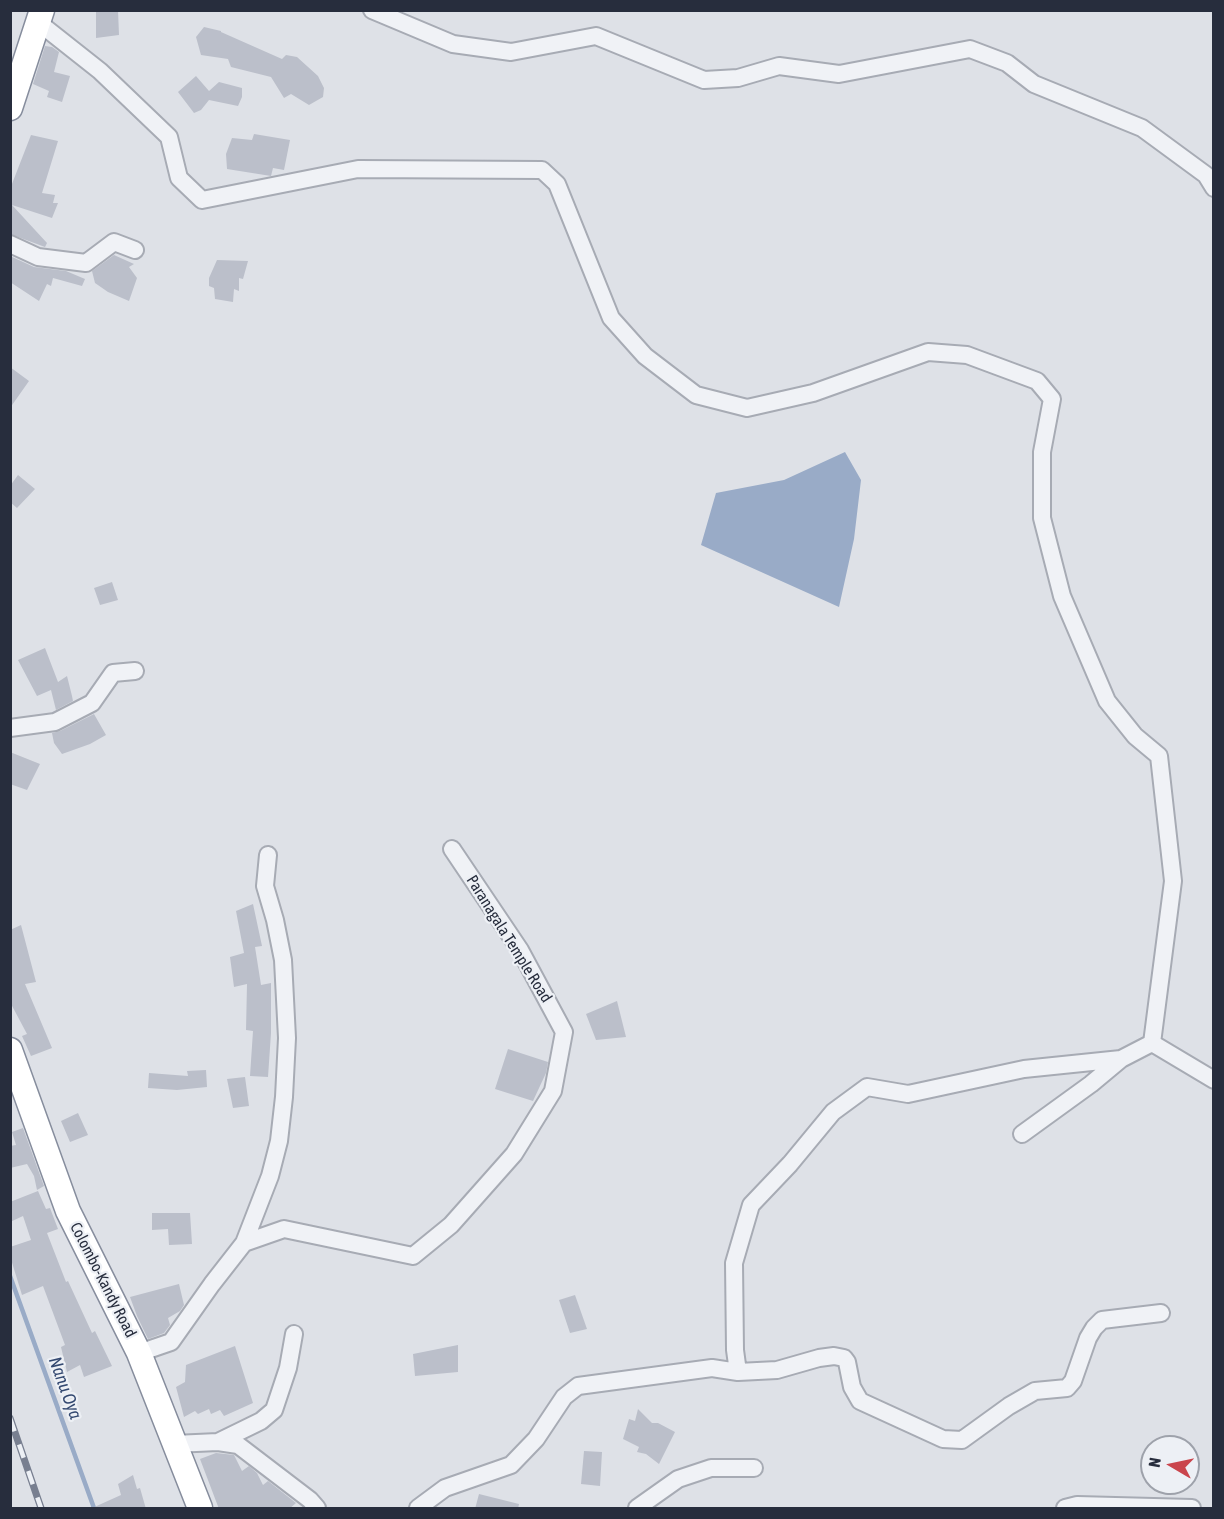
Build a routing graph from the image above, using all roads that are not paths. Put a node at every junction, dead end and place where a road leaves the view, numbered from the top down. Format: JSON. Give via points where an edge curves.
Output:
{"nodes":[{"id":1,"x":372,"y":10,"type":"edge"},
{"id":2,"x":40,"y":16,"type":"edge"},
{"id":3,"x":10,"y":108,"type":"edge"},
{"id":4,"x":1214,"y":189,"type":"edge"},
{"id":5,"x":10,"y":244,"type":"edge"},
{"id":6,"x":135,"y":250,"type":"dead end"},
{"id":7,"x":135,"y":671,"type":"dead end"},
{"id":8,"x":10,"y":728,"type":"edge"},
{"id":9,"x":452,"y":849,"type":"dead end"},
{"id":10,"x":268,"y":855,"type":"dead end"},
{"id":11,"x":1152,"y":1043,"type":"junction"},
{"id":12,"x":10,"y":1050,"type":"edge"},
{"id":13,"x":1121,"y":1059,"type":"junction"},
{"id":14,"x":1214,"y":1080,"type":"edge"},
{"id":15,"x":1022,"y":1134,"type":"dead end"},
{"id":16,"x":244,"y":1243,"type":"junction"},
{"id":17,"x":1161,"y":1313,"type":"dead end"},
{"id":18,"x":294,"y":1334,"type":"dead end"},
{"id":19,"x":139,"y":1353,"type":"junction"},
{"id":20,"x":738,"y":1372,"type":"junction"},
{"id":21,"x":218,"y":1442,"type":"junction"},
{"id":22,"x":174,"y":1444,"type":"junction"},
{"id":23,"x":754,"y":1468,"type":"dead end"},
{"id":24,"x":200,"y":1509,"type":"edge"},
{"id":25,"x":317,"y":1509,"type":"edge"},
{"id":26,"x":418,"y":1509,"type":"edge"},
{"id":27,"x":637,"y":1509,"type":"edge"},
{"id":28,"x":1065,"y":1509,"type":"edge"},
{"id":29,"x":1192,"y":1509,"type":"edge"}],
"edges":[{"from":1,"to":4,"type":"street","via":[[453,44],[511,52],[596,36],[704,80],[738,78],[779,66],[839,74],[970,49],[1007,63],[1034,84],[1142,128],[1206,175]]},
{"from":2,"to":3,"type":"highway"},
{"from":2,"to":11,"type":"street","via":[[169,137],[179,178],[202,200],[358,169],[542,170],[557,184],[611,318],[645,356],[696,395],[747,408],[813,393],[928,352],[967,355],[1037,381],[1052,399],[1042,452],[1042,518],[1062,596],[1107,701],[1135,736],[1159,756],[1173,881]]},
{"from":5,"to":6,"type":"street","via":[[38,257],[86,263],[114,242]]},
{"from":7,"to":8,"type":"street","via":[[113,673],[92,703],[55,722]]},
{"from":9,"to":16,"type":"street","name":"Paranagala Temple Road","via":[[520,950],[564,1032],[553,1091],[514,1154],[450,1225],[413,1256],[284,1228]]},
{"from":10,"to":16,"type":"street","via":[[265,886],[282,960],[287,1038],[284,1097],[270,1176]]},
{"from":11,"to":13,"type":"street"},
{"from":11,"to":14,"type":"street"},
{"from":12,"to":19,"type":"highway","name":"Colombo-Kandy Road","via":[[68,1211]]},
{"from":13,"to":15,"type":"street"},
{"from":13,"to":20,"type":"street","via":[[1024,1069],[908,1094],[867,1087],[833,1112],[751,1205],[734,1263]]},
{"from":16,"to":19,"type":"street","via":[[171,1341]]},
{"from":17,"to":20,"type":"street","via":[[1102,1320],[1088,1338],[1067,1388],[1035,1391],[963,1440],[943,1438],[860,1401],[844,1358],[819,1358],[777,1370]]},
{"from":18,"to":21,"type":"street","via":[[274,1410]]},
{"from":19,"to":22,"type":"highway","name":"Colombo-Kandy Road"},
{"from":20,"to":26,"type":"street","via":[[712,1368],[578,1386],[564,1397],[536,1439],[511,1465],[445,1488]]},
{"from":21,"to":22,"type":"street"},
{"from":21,"to":25,"type":"street","via":[[238,1445]]},
{"from":22,"to":24,"type":"highway","name":"Colombo-Kandy Road"},
{"from":23,"to":27,"type":"street","via":[[711,1468],[678,1479]]},
{"from":28,"to":29,"type":"street","via":[[1077,1505]]}]}
